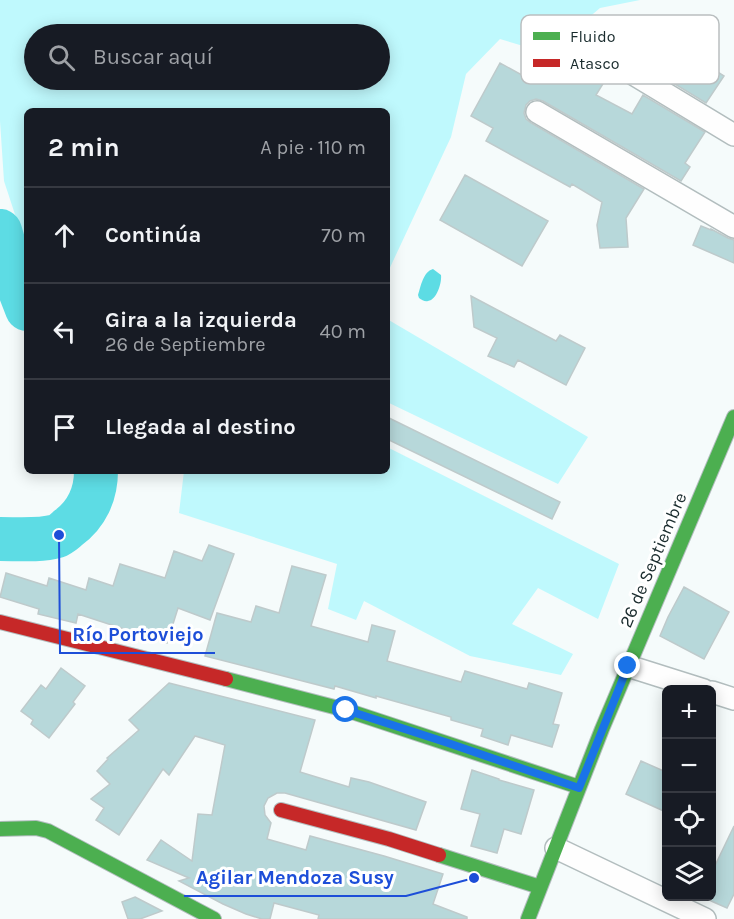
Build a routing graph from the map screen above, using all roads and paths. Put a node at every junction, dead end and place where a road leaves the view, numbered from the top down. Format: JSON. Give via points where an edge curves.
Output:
{"nodes":[{"id":1,"x":650,"y":84,"type":"edge"},
{"id":2,"x":537,"y":112,"type":"dead end"},
{"id":3,"x":734,"y":135,"type":"edge"},
{"id":4,"x":734,"y":227,"type":"edge"},
{"id":5,"x":734,"y":417,"type":"edge"},
{"id":6,"x":0,"y":622,"type":"edge"},
{"id":7,"x":628,"y":666,"type":"junction"},
{"id":8,"x":688,"y":685,"type":"edge"},
{"id":9,"x":716,"y":694,"type":"edge"},
{"id":10,"x":734,"y":699,"type":"edge"},
{"id":11,"x":579,"y":788,"type":"junction"},
{"id":12,"x":281,"y":810,"type":"dead end"},
{"id":13,"x":0,"y":829,"type":"edge"},
{"id":14,"x":556,"y":848,"type":"junction"},
{"id":15,"x":540,"y":887,"type":"junction"},
{"id":16,"x":214,"y":919,"type":"edge"},
{"id":17,"x":528,"y":919,"type":"edge"},
{"id":18,"x":705,"y":919,"type":"edge"}],
"edges":[{"from":1,"to":3,"type":"street"},
{"from":2,"to":4,"type":"street"},
{"from":5,"to":7,"type":"street","name":"26 de Septiembre"},
{"from":6,"to":11,"type":"street","via":[[346,710]]},
{"from":7,"to":8,"type":"street"},
{"from":7,"to":11,"type":"street","name":"26 de Septiembre"},
{"from":9,"to":10,"type":"street"},
{"from":11,"to":14,"type":"street","name":"26 de Septiembre"},
{"from":12,"to":15,"type":"street"},
{"from":13,"to":16,"type":"street","via":[[48,831]]},
{"from":14,"to":15,"type":"street","name":"26 de Septiembre"},
{"from":14,"to":18,"type":"street"},
{"from":15,"to":17,"type":"street","name":"26 de Septiembre"}]}
